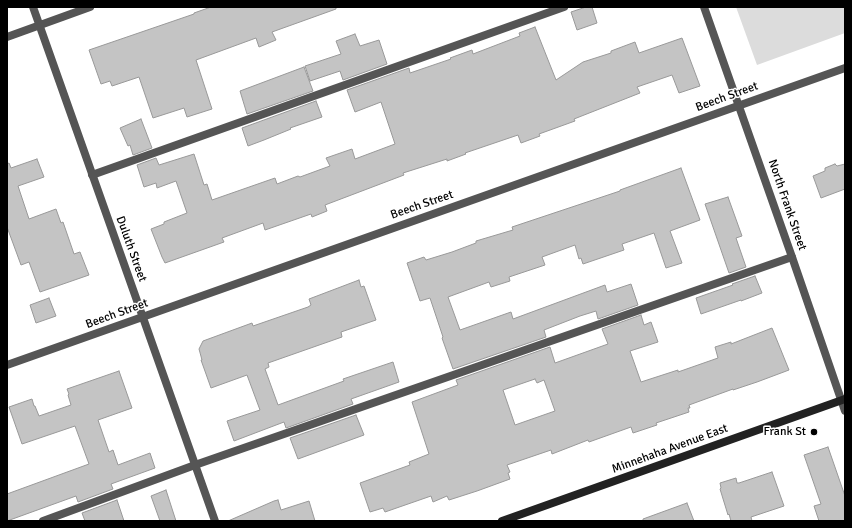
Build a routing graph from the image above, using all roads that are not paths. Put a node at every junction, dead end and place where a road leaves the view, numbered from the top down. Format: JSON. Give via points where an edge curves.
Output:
{"nodes":[{"id":1,"x":33,"y":7,"type":"edge"},
{"id":2,"x":90,"y":7,"type":"edge"},
{"id":3,"x":564,"y":7,"type":"edge"},
{"id":4,"x":704,"y":7,"type":"edge"},
{"id":5,"x":39,"y":26,"type":"junction"},
{"id":6,"x":7,"y":37,"type":"edge"},
{"id":7,"x":845,"y":68,"type":"edge"},
{"id":8,"x":739,"y":106,"type":"junction"},
{"id":9,"x":92,"y":175,"type":"junction"},
{"id":10,"x":792,"y":257,"type":"junction"},
{"id":11,"x":143,"y":317,"type":"junction"},
{"id":12,"x":7,"y":366,"type":"edge"},
{"id":13,"x":843,"y":400,"type":"edge"},
{"id":14,"x":845,"y":411,"type":"edge"},
{"id":15,"x":195,"y":465,"type":"junction"},
{"id":16,"x":43,"y":521,"type":"edge"},
{"id":17,"x":215,"y":521,"type":"edge"},
{"id":18,"x":502,"y":521,"type":"edge"}],
"edges":[{"from":1,"to":5,"type":"street","name":"Duluth Street"},
{"from":2,"to":5,"type":"street"},
{"from":3,"to":9,"type":"street"},
{"from":4,"to":8,"type":"street","name":"North Frank Street"},
{"from":5,"to":6,"type":"street"},
{"from":5,"to":9,"type":"street","name":"Duluth Street"},
{"from":7,"to":8,"type":"street","name":"Beech Street"},
{"from":8,"to":10,"type":"street","name":"North Frank Street"},
{"from":8,"to":11,"type":"street","name":"Beech Street"},
{"from":9,"to":11,"type":"street","name":"Duluth Street"},
{"from":10,"to":13,"type":"street","name":"North Frank Street"},
{"from":10,"to":15,"type":"street"},
{"from":11,"to":12,"type":"street","name":"Beech Street"},
{"from":11,"to":15,"type":"street","name":"Duluth Street"},
{"from":13,"to":14,"type":"street","name":"North Frank Street"},
{"from":13,"to":18,"type":"main road","name":"Minnehaha Avenue East"},
{"from":15,"to":16,"type":"street"},
{"from":15,"to":17,"type":"street","name":"Duluth Street"}]}
